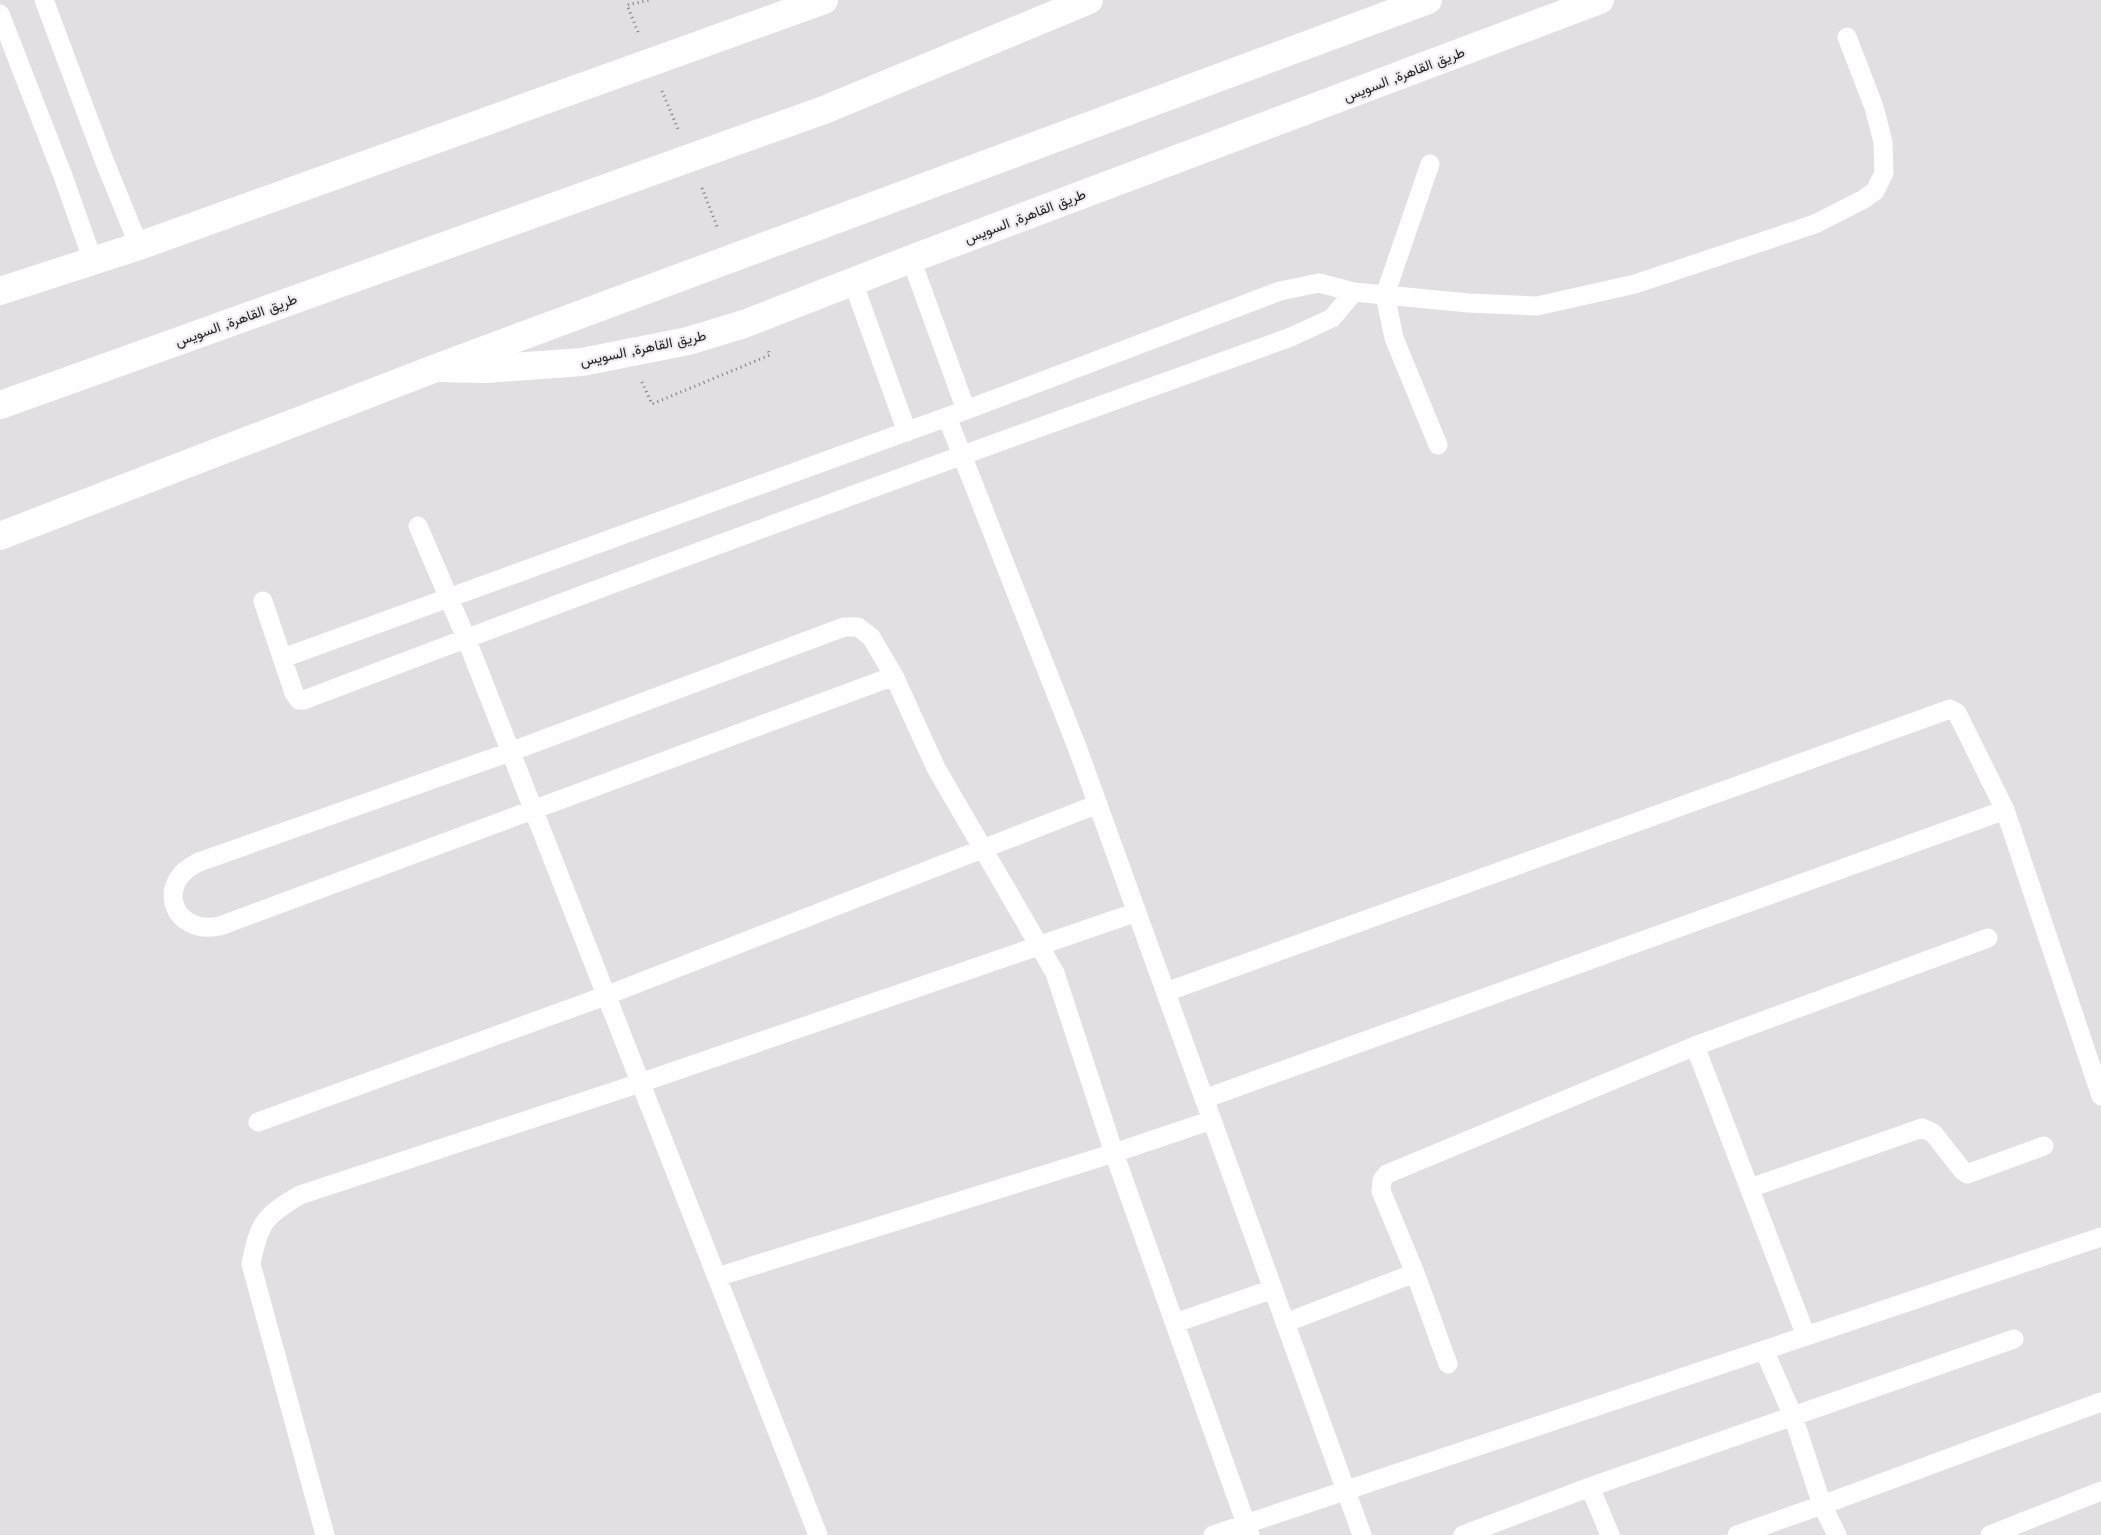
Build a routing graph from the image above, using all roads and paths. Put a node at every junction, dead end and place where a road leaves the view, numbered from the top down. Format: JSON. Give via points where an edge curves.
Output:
{"nodes":[{"id":1,"x":44,"y":0,"type":"edge"},
{"id":2,"x":650,"y":0,"type":"edge"},
{"id":3,"x":824,"y":0,"type":"edge"},
{"id":4,"x":1089,"y":0,"type":"edge"},
{"id":5,"x":1428,"y":0,"type":"edge"},
{"id":6,"x":1600,"y":0,"type":"edge"},
{"id":7,"x":627,"y":5,"type":"dead end"},
{"id":8,"x":0,"y":14,"type":"edge"},
{"id":9,"x":1847,"y":37,"type":"dead end"},
{"id":10,"x":1430,"y":164,"type":"dead end"},
{"id":11,"x":139,"y":246,"type":"junction"},
{"id":12,"x":910,"y":259,"type":"junction"},
{"id":13,"x":94,"y":261,"type":"junction"},
{"id":14,"x":853,"y":282,"type":"junction"},
{"id":15,"x":0,"y":291,"type":"edge"},
{"id":16,"x":1354,"y":292,"type":"junction"},
{"id":17,"x":1385,"y":295,"type":"junction"},
{"id":18,"x":770,"y":355,"type":"dead end"},
{"id":19,"x":436,"y":368,"type":"junction"},
{"id":20,"x":652,"y":404,"type":"dead end"},
{"id":21,"x":0,"y":405,"type":"edge"},
{"id":22,"x":966,"y":410,"type":"junction"},
{"id":23,"x":947,"y":417,"type":"junction"},
{"id":24,"x":907,"y":432,"type":"junction"},
{"id":25,"x":1438,"y":445,"type":"dead end"},
{"id":26,"x":962,"y":455,"type":"junction"},
{"id":27,"x":418,"y":526,"type":"dead end"},
{"id":28,"x":0,"y":536,"type":"edge"},
{"id":29,"x":448,"y":598,"type":"junction"},
{"id":30,"x":263,"y":601,"type":"dead end"},
{"id":31,"x":466,"y":638,"type":"junction"},
{"id":32,"x":283,"y":658,"type":"junction"},
{"id":33,"x":894,"y":676,"type":"junction"},
{"id":34,"x":510,"y":752,"type":"junction"},
{"id":35,"x":1098,"y":804,"type":"junction"},
{"id":36,"x":532,"y":810,"type":"junction"},
{"id":37,"x":2005,"y":810,"type":"junction"},
{"id":38,"x":984,"y":849,"type":"junction"},
{"id":39,"x":1137,"y":912,"type":"junction"},
{"id":40,"x":1988,"y":938,"type":"dead end"},
{"id":41,"x":1040,"y":946,"type":"junction"},
{"id":42,"x":1166,"y":992,"type":"junction"},
{"id":43,"x":605,"y":996,"type":"junction"},
{"id":44,"x":1696,"y":1046,"type":"junction"},
{"id":45,"x":640,"y":1083,"type":"junction"},
{"id":46,"x":2101,"y":1096,"type":"edge"},
{"id":47,"x":1204,"y":1099,"type":"junction"},
{"id":48,"x":1212,"y":1120,"type":"junction"},
{"id":49,"x":258,"y":1122,"type":"dead end"},
{"id":50,"x":2044,"y":1146,"type":"dead end"},
{"id":51,"x":1114,"y":1153,"type":"junction"},
{"id":52,"x":1750,"y":1188,"type":"junction"},
{"id":53,"x":2101,"y":1237,"type":"edge"},
{"id":54,"x":1415,"y":1273,"type":"junction"},
{"id":55,"x":717,"y":1278,"type":"junction"},
{"id":56,"x":1273,"y":1289,"type":"junction"},
{"id":57,"x":1285,"y":1323,"type":"junction"},
{"id":58,"x":1175,"y":1324,"type":"junction"},
{"id":59,"x":1806,"y":1336,"type":"junction"},
{"id":60,"x":2014,"y":1339,"type":"dead end"},
{"id":61,"x":1764,"y":1350,"type":"junction"},
{"id":62,"x":1448,"y":1364,"type":"dead end"},
{"id":63,"x":2101,"y":1402,"type":"edge"},
{"id":64,"x":1793,"y":1416,"type":"junction"},
{"id":65,"x":1590,"y":1487,"type":"junction"},
{"id":66,"x":1346,"y":1490,"type":"junction"},
{"id":67,"x":2101,"y":1491,"type":"edge"},
{"id":68,"x":1822,"y":1505,"type":"junction"},
{"id":69,"x":1248,"y":1529,"type":"edge"},
{"id":70,"x":325,"y":1535,"type":"edge"},
{"id":71,"x":818,"y":1535,"type":"edge"},
{"id":72,"x":1213,"y":1535,"type":"edge"},
{"id":73,"x":1362,"y":1535,"type":"edge"},
{"id":74,"x":1463,"y":1535,"type":"edge"},
{"id":75,"x":1610,"y":1535,"type":"edge"},
{"id":76,"x":1737,"y":1535,"type":"edge"},
{"id":77,"x":1836,"y":1535,"type":"edge"},
{"id":78,"x":1990,"y":1535,"type":"edge"}],
"edges":[{"from":1,"to":11,"type":"lane"},
{"from":2,"to":7,"type":"path"},
{"from":3,"to":11,"type":"main road"},
{"from":4,"to":21,"type":"main road","name":"طريق القاهرة, السويس","via":[[824,110]]},
{"from":5,"to":19,"type":"main road","name":"طريق القاهرة, السويس"},
{"from":6,"to":12,"type":"main road","name":"طريق القاهرة, السويس"},
{"from":8,"to":13,"type":"lane"},
{"from":9,"to":17,"type":"lane","via":[[1874,107],[1883,142],[1884,173],[1875,191],[1864,199],[1815,224],[1636,284],[1537,306],[1469,304]]},
{"from":10,"to":17,"type":"lane"},
{"from":11,"to":13,"type":"main road"},
{"from":12,"to":14,"type":"main road","name":"طريق القاهرة, السويس"},
{"from":12,"to":22,"type":"lane"},
{"from":13,"to":15,"type":"main road"},
{"from":14,"to":19,"type":"main road","name":"طريق القاهرة, السويس","via":[[744,324],[630,354],[533,367]]},
{"from":14,"to":24,"type":"lane"},
{"from":16,"to":17,"type":"lane"},
{"from":16,"to":22,"type":"lane","via":[[1319,283],[1280,291]]},
{"from":16,"to":26,"type":"lane","via":[[1332,318],[1291,337]]},
{"from":17,"to":25,"type":"lane","via":[[1394,338]]},
{"from":18,"to":20,"type":"path"},
{"from":19,"to":28,"type":"main road","name":"طريق القاهرة, السويس"},
{"from":22,"to":23,"type":"lane"},
{"from":23,"to":24,"type":"lane"},
{"from":23,"to":26,"type":"lane"},
{"from":24,"to":29,"type":"lane"},
{"from":26,"to":31,"type":"lane"},
{"from":26,"to":35,"type":"lane"},
{"from":27,"to":29,"type":"lane"},
{"from":29,"to":31,"type":"lane"},
{"from":29,"to":32,"type":"lane"},
{"from":30,"to":32,"type":"lane"},
{"from":31,"to":32,"type":"lane","via":[[304,700],[299,700],[294,693]]},
{"from":31,"to":34,"type":"lane"},
{"from":33,"to":34,"type":"lane","via":[[871,637],[858,627],[844,627]]},
{"from":33,"to":36,"type":"lane"},
{"from":33,"to":38,"type":"lane","via":[[936,768]]},
{"from":34,"to":36,"type":"lane"},
{"from":34,"to":36,"type":"lane","via":[[189,867],[175,883],[174,904],[187,923],[208,928],[220,926]]},
{"from":35,"to":38,"type":"lane"},
{"from":35,"to":39,"type":"lane"},
{"from":36,"to":43,"type":"lane"},
{"from":37,"to":42,"type":"lane","via":[[1957,713],[1950,709]]},
{"from":37,"to":46,"type":"lane"},
{"from":37,"to":47,"type":"lane"},
{"from":38,"to":41,"type":"lane"},
{"from":38,"to":43,"type":"lane"},
{"from":39,"to":41,"type":"lane"},
{"from":39,"to":42,"type":"lane"},
{"from":40,"to":44,"type":"lane"},
{"from":41,"to":45,"type":"lane"},
{"from":41,"to":51,"type":"lane","via":[[1055,973]]},
{"from":42,"to":47,"type":"lane"},
{"from":43,"to":45,"type":"lane"},
{"from":43,"to":49,"type":"lane"},
{"from":44,"to":52,"type":"lane"},
{"from":44,"to":54,"type":"lane","via":[[1387,1174],[1382,1180],[1381,1191]]},
{"from":45,"to":55,"type":"lane"},
{"from":45,"to":70,"type":"lane","via":[[300,1195],[274,1210],[257,1235],[251,1264]]},
{"from":47,"to":48,"type":"lane"},
{"from":48,"to":51,"type":"lane"},
{"from":48,"to":56,"type":"lane"},
{"from":50,"to":52,"type":"lane","via":[[1967,1174],[1933,1133],[1922,1128]]},
{"from":51,"to":55,"type":"lane"},
{"from":51,"to":58,"type":"lane"},
{"from":52,"to":59,"type":"lane"},
{"from":53,"to":59,"type":"lane"},
{"from":54,"to":57,"type":"lane"},
{"from":54,"to":62,"type":"lane"},
{"from":55,"to":71,"type":"lane"},
{"from":56,"to":57,"type":"lane"},
{"from":56,"to":58,"type":"lane"},
{"from":57,"to":66,"type":"lane"},
{"from":58,"to":69,"type":"lane"},
{"from":59,"to":61,"type":"lane"},
{"from":60,"to":64,"type":"lane"},
{"from":61,"to":64,"type":"lane"},
{"from":61,"to":66,"type":"lane"},
{"from":63,"to":68,"type":"lane"},
{"from":64,"to":65,"type":"lane"},
{"from":64,"to":68,"type":"lane"},
{"from":65,"to":74,"type":"lane"},
{"from":65,"to":75,"type":"lane"},
{"from":66,"to":69,"type":"lane"},
{"from":66,"to":73,"type":"lane"},
{"from":67,"to":78,"type":"lane"},
{"from":68,"to":76,"type":"lane"},
{"from":68,"to":77,"type":"lane"},
{"from":69,"to":72,"type":"lane"}]}
